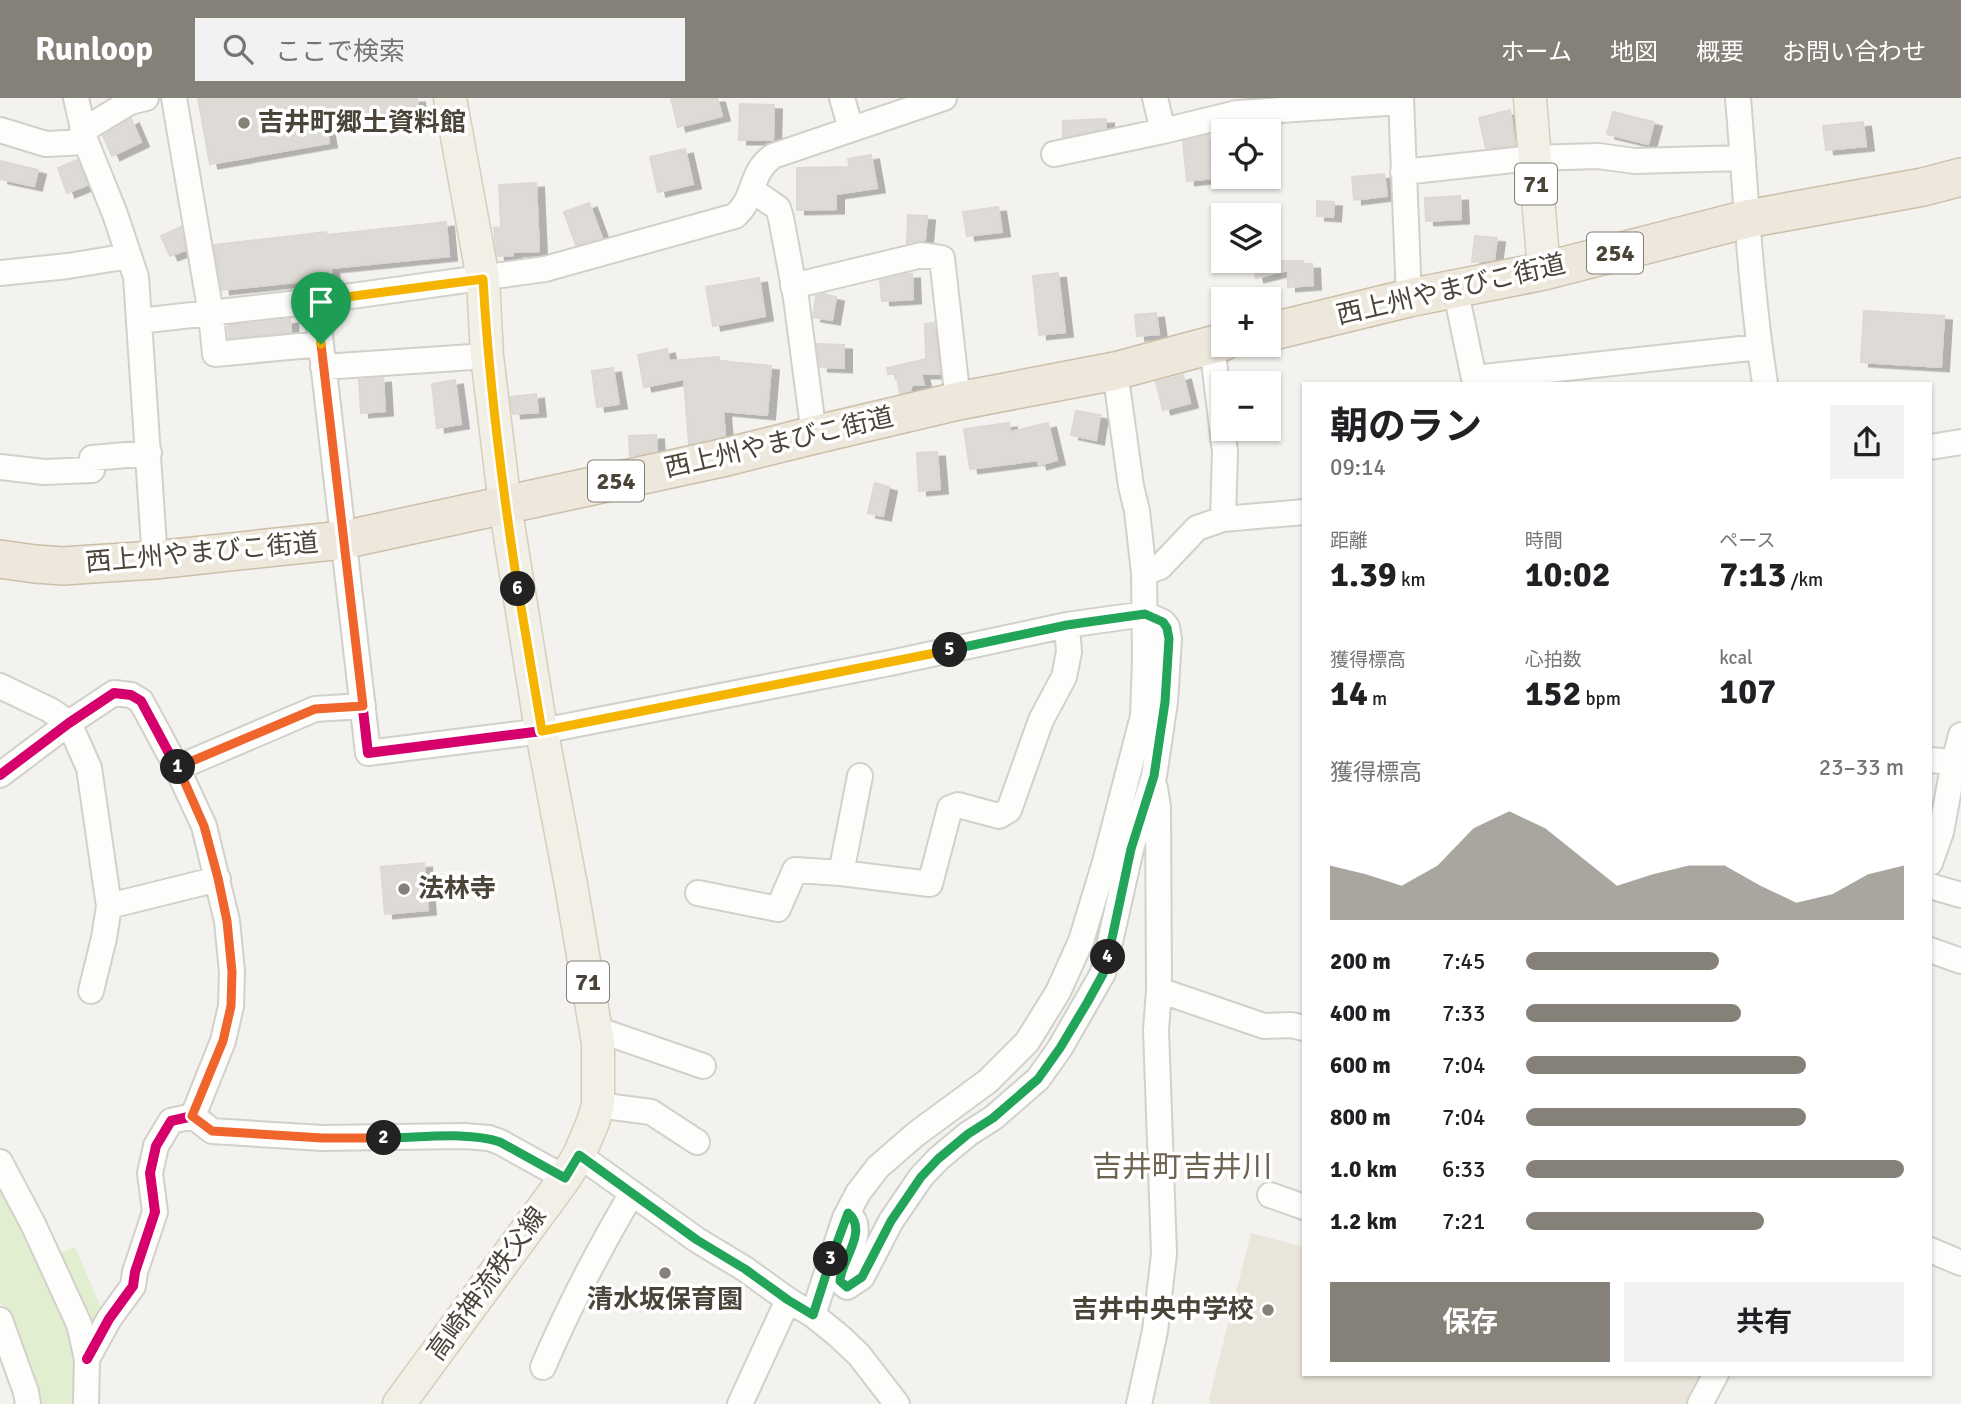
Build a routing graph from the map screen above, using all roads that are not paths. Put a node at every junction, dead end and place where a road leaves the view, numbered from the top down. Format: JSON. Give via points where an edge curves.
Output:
{"nodes":[{"id":1,"x":76,"y":98,"type":"edge"},
{"id":2,"x":174,"y":98,"type":"edge"},
{"id":3,"x":450,"y":98,"type":"edge"},
{"id":4,"x":842,"y":98,"type":"edge"},
{"id":5,"x":1154,"y":98,"type":"edge"},
{"id":6,"x":1530,"y":98,"type":"edge"},
{"id":7,"x":1738,"y":98,"type":"edge"},
{"id":8,"x":135,"y":99,"type":"edge"},
{"id":9,"x":932,"y":100,"type":"edge"},
{"id":10,"x":1401,"y":100,"type":"edge"},
{"id":11,"x":851,"y":129,"type":"junction"},
{"id":12,"x":0,"y":130,"type":"edge"},
{"id":13,"x":1163,"y":131,"type":"junction"},
{"id":14,"x":84,"y":136,"type":"junction"},
{"id":15,"x":1054,"y":154,"type":"dead end"},
{"id":16,"x":1743,"y":158,"type":"junction"},
{"id":17,"x":1533,"y":159,"type":"junction"},
{"id":18,"x":1403,"y":173,"type":"junction"},
{"id":19,"x":1961,"y":177,"type":"edge"},
{"id":20,"x":752,"y":190,"type":"junction"},
{"id":21,"x":1747,"y":219,"type":"junction"},
{"id":22,"x":129,"y":256,"type":"junction"},
{"id":23,"x":1544,"y":271,"type":"junction"},
{"id":24,"x":0,"y":273,"type":"edge"},
{"id":25,"x":483,"y":279,"type":"junction"},
{"id":26,"x":793,"y":286,"type":"junction"},
{"id":27,"x":1455,"y":288,"type":"junction"},
{"id":28,"x":1409,"y":298,"type":"junction"},
{"id":29,"x":316,"y":301,"type":"junction"},
{"id":30,"x":211,"y":314,"type":"junction"},
{"id":31,"x":139,"y":321,"type":"junction"},
{"id":32,"x":1281,"y":329,"type":"edge"},
{"id":33,"x":1211,"y":346,"type":"edge"},
{"id":34,"x":1759,"y":346,"type":"junction"},
{"id":35,"x":322,"y":356,"type":"junction"},
{"id":36,"x":488,"y":356,"type":"junction"},
{"id":37,"x":1219,"y":357,"type":"edge"},
{"id":38,"x":1115,"y":371,"type":"junction"},
{"id":39,"x":1565,"y":376,"type":"edge"},
{"id":40,"x":1474,"y":381,"type":"edge"},
{"id":41,"x":1765,"y":382,"type":"edge"},
{"id":42,"x":958,"y":401,"type":"junction"},
{"id":43,"x":814,"y":435,"type":"junction"},
{"id":44,"x":1961,"y":442,"type":"edge"},
{"id":45,"x":1932,"y":447,"type":"edge"},
{"id":46,"x":149,"y":453,"type":"junction"},
{"id":47,"x":0,"y":467,"type":"edge"},
{"id":48,"x":505,"y":505,"type":"junction"},
{"id":49,"x":1302,"y":512,"type":"edge"},
{"id":50,"x":1223,"y":519,"type":"junction"},
{"id":51,"x":343,"y":540,"type":"junction"},
{"id":52,"x":0,"y":559,"type":"edge"},
{"id":53,"x":155,"y":560,"type":"junction"},
{"id":54,"x":1144,"y":573,"type":"junction"},
{"id":55,"x":1145,"y":614,"type":"junction"},
{"id":56,"x":1067,"y":625,"type":"junction"},
{"id":57,"x":0,"y":686,"type":"edge"},
{"id":58,"x":363,"y":706,"type":"junction"},
{"id":59,"x":69,"y":723,"type":"junction"},
{"id":60,"x":542,"y":731,"type":"junction"},
{"id":61,"x":1961,"y":735,"type":"edge"},
{"id":62,"x":1942,"y":761,"type":"edge"},
{"id":63,"x":177,"y":768,"type":"junction"},
{"id":64,"x":0,"y":775,"type":"edge"},
{"id":65,"x":860,"y":776,"type":"dead end"},
{"id":66,"x":1154,"y":776,"type":"junction"},
{"id":67,"x":1951,"y":835,"type":"edge"},
{"id":68,"x":1932,"y":860,"type":"edge"},
{"id":69,"x":841,"y":873,"type":"junction"},
{"id":70,"x":218,"y":878,"type":"junction"},
{"id":71,"x":1932,"y":887,"type":"edge"},
{"id":72,"x":698,"y":893,"type":"dead end"},
{"id":73,"x":1961,"y":895,"type":"edge"},
{"id":74,"x":109,"y":906,"type":"junction"},
{"id":75,"x":1932,"y":951,"type":"edge"},
{"id":76,"x":1961,"y":961,"type":"edge"},
{"id":77,"x":1159,"y":990,"type":"junction"},
{"id":78,"x":91,"y":991,"type":"dead end"},
{"id":79,"x":1302,"y":1028,"type":"edge"},
{"id":80,"x":596,"y":1029,"type":"junction"},
{"id":81,"x":703,"y":1066,"type":"dead end"},
{"id":82,"x":598,"y":1105,"type":"junction"},
{"id":83,"x":192,"y":1116,"type":"junction"},
{"id":84,"x":697,"y":1142,"type":"dead end"},
{"id":85,"x":0,"y":1162,"type":"edge"},
{"id":86,"x":572,"y":1167,"type":"junction"},
{"id":87,"x":632,"y":1193,"type":"junction"},
{"id":88,"x":1270,"y":1195,"type":"dead end"},
{"id":89,"x":1302,"y":1206,"type":"edge"},
{"id":90,"x":848,"y":1213,"type":"junction"},
{"id":91,"x":1932,"y":1251,"type":"edge"},
{"id":92,"x":1961,"y":1263,"type":"edge"},
{"id":93,"x":788,"y":1300,"type":"junction"},
{"id":94,"x":813,"y":1315,"type":"junction"},
{"id":95,"x":0,"y":1320,"type":"edge"},
{"id":96,"x":87,"y":1359,"type":"junction"},
{"id":97,"x":543,"y":1367,"type":"dead end"},
{"id":98,"x":1715,"y":1376,"type":"edge"},
{"id":99,"x":87,"y":1403,"type":"edge"},
{"id":100,"x":28,"y":1404,"type":"edge"},
{"id":101,"x":399,"y":1404,"type":"edge"},
{"id":102,"x":740,"y":1404,"type":"edge"},
{"id":103,"x":897,"y":1404,"type":"edge"},
{"id":104,"x":1139,"y":1404,"type":"edge"},
{"id":105,"x":1700,"y":1404,"type":"edge"}],
"edges":[{"from":1,"to":14,"type":"street"},
{"from":2,"to":30,"type":"street"},
{"from":3,"to":25,"type":"main road","name":"高崎神流秩父線"},
{"from":4,"to":11,"type":"street"},
{"from":5,"to":13,"type":"street"},
{"from":6,"to":17,"type":"main road","number":"71"},
{"from":7,"to":16,"type":"street"},
{"from":8,"to":14,"type":"street"},
{"from":9,"to":11,"type":"street"},
{"from":10,"to":13,"type":"street","via":[[1237,113]]},
{"from":10,"to":18,"type":"street"},
{"from":11,"to":20,"type":"street","via":[[773,156],[764,163]]},
{"from":12,"to":14,"type":"street","via":[[46,144]]},
{"from":13,"to":15,"type":"street"},
{"from":14,"to":22,"type":"street"},
{"from":16,"to":17,"type":"street"},
{"from":16,"to":21,"type":"street"},
{"from":17,"to":18,"type":"street"},
{"from":17,"to":23,"type":"main road","number":"71"},
{"from":18,"to":28,"type":"street"},
{"from":19,"to":21,"type":"highway","name":"西上州やまびこ街道","number":"254"},
{"from":20,"to":25,"type":"street","via":[[745,208],[735,216],[545,269]]},
{"from":20,"to":26,"type":"street","via":[[778,208]]},
{"from":21,"to":23,"type":"highway","name":"西上州やまびこ街道","number":"254"},
{"from":21,"to":34,"type":"street"},
{"from":22,"to":24,"type":"street"},
{"from":22,"to":31,"type":"street","via":[[136,277]]},
{"from":23,"to":27,"type":"highway","name":"西上州やまびこ街道","number":"254"},
{"from":25,"to":29,"type":"street"},
{"from":25,"to":36,"type":"main road","name":"高崎神流秩父線"},
{"from":26,"to":42,"type":"street","via":[[922,255],[942,258]]},
{"from":26,"to":43,"type":"street"},
{"from":27,"to":28,"type":"highway","name":"西上州やまびこ街道","number":"254"},
{"from":27,"to":40,"type":"street"},
{"from":28,"to":32,"type":"highway","name":"西上州やまびこ街道","number":"254"},
{"from":29,"to":30,"type":"street"},
{"from":29,"to":35,"type":"street"},
{"from":30,"to":31,"type":"street"},
{"from":30,"to":35,"type":"street","via":[[215,354]]},
{"from":31,"to":46,"type":"street"},
{"from":33,"to":38,"type":"highway","name":"西上州やまびこ街道","number":"254"},
{"from":34,"to":39,"type":"street"},
{"from":34,"to":41,"type":"street"},
{"from":35,"to":36,"type":"street"},
{"from":35,"to":51,"type":"street"},
{"from":36,"to":48,"type":"main road","name":"高崎神流秩父線"},
{"from":37,"to":50,"type":"street","via":[[1225,452]]},
{"from":38,"to":42,"type":"highway","name":"西上州やまびこ街道","number":"254"},
{"from":38,"to":54,"type":"street"},
{"from":39,"to":40,"type":"street"},
{"from":42,"to":43,"type":"highway","name":"西上州やまびこ街道","number":"254"},
{"from":43,"to":48,"type":"highway","name":"西上州やまびこ街道","number":"254"},
{"from":44,"to":45,"type":"street"},
{"from":46,"to":47,"type":"street","via":[[92,458],[92,470],[44,472]]},
{"from":46,"to":53,"type":"street"},
{"from":48,"to":51,"type":"highway","name":"西上州やまびこ街道","number":"254"},
{"from":48,"to":60,"type":"main road","name":"高崎神流秩父線","number":"71"},
{"from":49,"to":50,"type":"street"},
{"from":50,"to":54,"type":"street","via":[[1197,528],[1160,567]]},
{"from":51,"to":53,"type":"highway","name":"西上州やまびこ街道","number":"254"},
{"from":51,"to":58,"type":"street"},
{"from":52,"to":53,"type":"highway","name":"西上州やまびこ街道","number":"254","via":[[63,566]]},
{"from":54,"to":55,"type":"street"},
{"from":55,"to":56,"type":"street"},
{"from":55,"to":66,"type":"street","via":[[1163,622],[1169,639]]},
{"from":55,"to":90,"type":"street","via":[[1143,716],[1081,941],[1058,992],[1027,1042],[988,1082],[878,1167]]},
{"from":56,"to":60,"type":"street"},
{"from":56,"to":69,"type":"street","via":[[1069,652],[1063,677],[1041,720],[1009,810],[999,816],[958,805],[950,808],[930,884]]},
{"from":57,"to":59,"type":"street"},
{"from":58,"to":60,"type":"street","via":[[368,753]]},
{"from":58,"to":63,"type":"street","via":[[315,709]]},
{"from":59,"to":63,"type":"street","via":[[114,693],[131,695],[141,701]]},
{"from":59,"to":64,"type":"street"},
{"from":59,"to":74,"type":"street","via":[[89,768]]},
{"from":60,"to":80,"type":"main road","name":"高崎神流秩父線","number":"71"},
{"from":61,"to":62,"type":"street"},
{"from":62,"to":67,"type":"street"},
{"from":63,"to":70,"type":"street","via":[[204,826]]},
{"from":65,"to":69,"type":"street"},
{"from":66,"to":77,"type":"street"},
{"from":66,"to":90,"type":"street","via":[[1131,849],[1103,974],[1060,1048],[1021,1095],[921,1177],[862,1277],[847,1287],[840,1281],[840,1272],[856,1226]]},
{"from":67,"to":68,"type":"street"},
{"from":69,"to":72,"type":"street","via":[[795,870],[778,909]]},
{"from":70,"to":74,"type":"street"},
{"from":70,"to":83,"type":"street","via":[[230,947],[231,1006],[223,1041]]},
{"from":71,"to":73,"type":"street"},
{"from":74,"to":78,"type":"street"},
{"from":75,"to":76,"type":"street"},
{"from":77,"to":79,"type":"street","via":[[1264,1026]]},
{"from":77,"to":104,"type":"street","via":[[1156,1030],[1164,1254],[1155,1331]]},
{"from":80,"to":81,"type":"street"},
{"from":80,"to":82,"type":"main road","name":"高崎神流秩父線","number":"71"},
{"from":82,"to":84,"type":"street","via":[[651,1112]]},
{"from":82,"to":86,"type":"main road","name":"高崎神流秩父線","number":"71"},
{"from":83,"to":86,"type":"street","via":[[212,1131],[322,1138],[489,1138]]},
{"from":83,"to":96,"type":"street","via":[[171,1121],[156,1146],[150,1173],[155,1212],[134,1286]]},
{"from":85,"to":96,"type":"street","via":[[79,1324]]},
{"from":86,"to":87,"type":"street"},
{"from":86,"to":101,"type":"main road","name":"高崎神流秩父線","number":"71"},
{"from":87,"to":93,"type":"street"},
{"from":87,"to":97,"type":"street","via":[[567,1311]]},
{"from":88,"to":89,"type":"street"},
{"from":90,"to":94,"type":"street"},
{"from":91,"to":92,"type":"street"},
{"from":93,"to":94,"type":"street"},
{"from":93,"to":102,"type":"street"},
{"from":94,"to":103,"type":"street","via":[[859,1355]]},
{"from":95,"to":100,"type":"street"},
{"from":96,"to":99,"type":"street"},
{"from":98,"to":105,"type":"street"}]}
